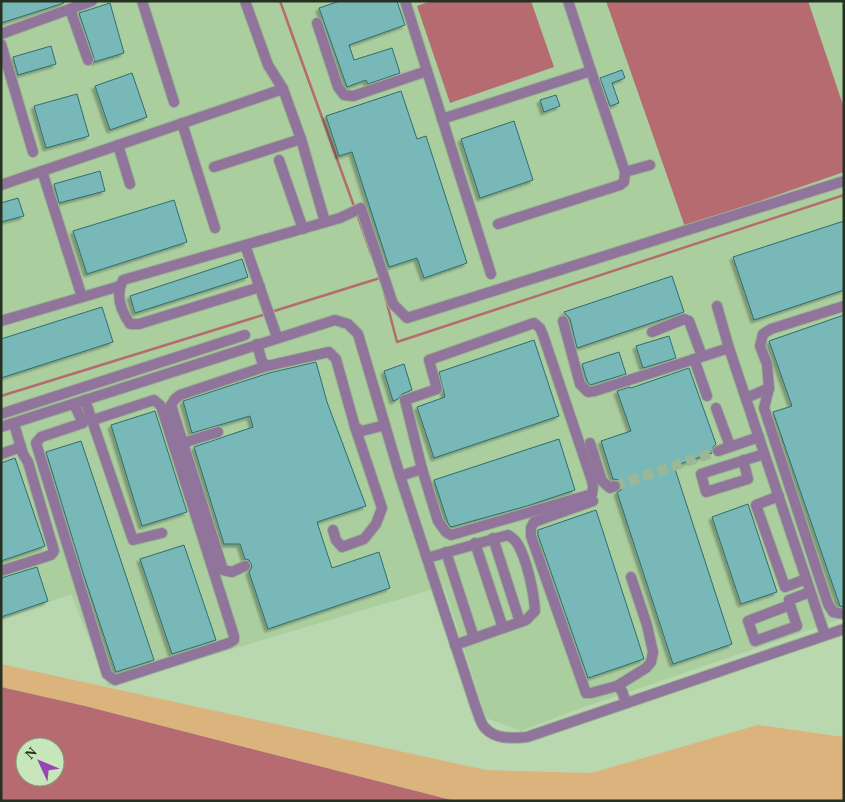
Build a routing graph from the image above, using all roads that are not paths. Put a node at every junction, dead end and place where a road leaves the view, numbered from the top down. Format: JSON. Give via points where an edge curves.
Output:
{"nodes":[{"id":1,"x":92,"y":1,"type":"edge"},
{"id":2,"x":142,"y":1,"type":"edge"},
{"id":3,"x":245,"y":1,"type":"edge"},
{"id":4,"x":405,"y":1,"type":"edge"},
{"id":5,"x":568,"y":1,"type":"edge"},
{"id":6,"x":70,"y":9,"type":"junction"},
{"id":7,"x":317,"y":23,"type":"dead end"},
{"id":8,"x":1,"y":34,"type":"edge"},
{"id":9,"x":1,"y":44,"type":"edge"},
{"id":10,"x":88,"y":60,"type":"dead end"},
{"id":11,"x":591,"y":70,"type":"junction"},
{"id":12,"x":427,"y":71,"type":"junction"},
{"id":13,"x":283,"y":89,"type":"junction"},
{"id":14,"x":174,"y":102,"type":"dead end"},
{"id":15,"x":442,"y":119,"type":"junction"},
{"id":16,"x":182,"y":124,"type":"junction"},
{"id":17,"x":302,"y":139,"type":"junction"},
{"id":18,"x":118,"y":145,"type":"junction"},
{"id":19,"x":33,"y":152,"type":"dead end"},
{"id":20,"x":279,"y":160,"type":"dead end"},
{"id":21,"x":650,"y":165,"type":"dead end"},
{"id":22,"x":214,"y":167,"type":"dead end"},
{"id":23,"x":42,"y":171,"type":"junction"},
{"id":24,"x":625,"y":172,"type":"junction"},
{"id":25,"x":844,"y":180,"type":"edge"},
{"id":26,"x":130,"y":184,"type":"dead end"},
{"id":27,"x":1,"y":185,"type":"edge"},
{"id":28,"x":325,"y":222,"type":"junction"},
{"id":29,"x":498,"y":224,"type":"dead end"},
{"id":30,"x":215,"y":228,"type":"dead end"},
{"id":31,"x":303,"y":229,"type":"junction"},
{"id":32,"x":245,"y":245,"type":"junction"},
{"id":33,"x":492,"y":274,"type":"dead end"},
{"id":34,"x":120,"y":286,"type":"junction"},
{"id":35,"x":260,"y":286,"type":"junction"},
{"id":36,"x":82,"y":297,"type":"junction"},
{"id":37,"x":717,"y":306,"type":"dead end"},
{"id":38,"x":844,"y":306,"type":"edge"},
{"id":39,"x":1,"y":321,"type":"edge"},
{"id":40,"x":563,"y":321,"type":"dead end"},
{"id":41,"x":652,"y":332,"type":"dead end"},
{"id":42,"x":245,"y":335,"type":"dead end"},
{"id":43,"x":277,"y":337,"type":"junction"},
{"id":44,"x":256,"y":344,"type":"junction"},
{"id":45,"x":729,"y":348,"type":"junction"},
{"id":46,"x":698,"y":358,"type":"junction"},
{"id":47,"x":267,"y":366,"type":"junction"},
{"id":48,"x":770,"y":388,"type":"junction"},
{"id":49,"x":707,"y":396,"type":"dead end"},
{"id":50,"x":746,"y":398,"type":"junction"},
{"id":51,"x":85,"y":400,"type":"junction"},
{"id":52,"x":74,"y":404,"type":"junction"},
{"id":53,"x":716,"y":408,"type":"dead end"},
{"id":54,"x":1,"y":414,"type":"edge"},
{"id":55,"x":93,"y":420,"type":"junction"},
{"id":56,"x":14,"y":424,"type":"junction"},
{"id":57,"x":385,"y":425,"type":"junction"},
{"id":58,"x":355,"y":426,"type":"junction"},
{"id":59,"x":1,"y":428,"type":"edge"},
{"id":60,"x":218,"y":432,"type":"dead end"},
{"id":61,"x":759,"y":437,"type":"junction"},
{"id":62,"x":183,"y":443,"type":"junction"},
{"id":63,"x":590,"y":444,"type":"dead end"},
{"id":64,"x":730,"y":446,"type":"junction"},
{"id":65,"x":21,"y":447,"type":"junction"},
{"id":66,"x":718,"y":451,"type":"tunnel mouth"},
{"id":67,"x":1,"y":454,"type":"edge"},
{"id":68,"x":764,"y":454,"type":"junction"},
{"id":69,"x":743,"y":460,"type":"junction"},
{"id":70,"x":422,"y":469,"type":"junction"},
{"id":71,"x":400,"y":476,"type":"junction"},
{"id":72,"x":788,"y":478,"type":"junction"},
{"id":73,"x":774,"y":483,"type":"junction"},
{"id":74,"x":616,"y":486,"type":"dead end"},
{"id":75,"x":779,"y":496,"type":"junction"},
{"id":76,"x":593,"y":501,"type":"dead end"},
{"id":77,"x":333,"y":530,"type":"dead end"},
{"id":78,"x":162,"y":533,"type":"dead end"},
{"id":79,"x":493,"y":538,"type":"junction"},
{"id":80,"x":475,"y":543,"type":"junction"},
{"id":81,"x":446,"y":552,"type":"junction"},
{"id":82,"x":427,"y":558,"type":"junction"},
{"id":83,"x":246,"y":566,"type":"dead end"},
{"id":84,"x":1,"y":572,"type":"edge"},
{"id":85,"x":631,"y":577,"type":"dead end"},
{"id":86,"x":806,"y":578,"type":"junction"},
{"id":87,"x":810,"y":592,"type":"junction"},
{"id":88,"x":790,"y":605,"type":"junction"},
{"id":89,"x":844,"y":614,"type":"edge"},
{"id":90,"x":520,"y":622,"type":"junction"},
{"id":91,"x":503,"y":628,"type":"junction"},
{"id":92,"x":844,"y":629,"type":"edge"},
{"id":93,"x":825,"y":634,"type":"junction"},
{"id":94,"x":474,"y":638,"type":"junction"},
{"id":95,"x":455,"y":645,"type":"junction"},
{"id":96,"x":617,"y":686,"type":"junction"},
{"id":97,"x":626,"y":703,"type":"junction"}],
"edges":[{"from":1,"to":6,"type":"street"},
{"from":2,"to":14,"type":"street"},
{"from":3,"to":13,"type":"street","via":[[268,65]]},
{"from":4,"to":12,"type":"street"},
{"from":5,"to":11,"type":"street"},
{"from":6,"to":8,"type":"street"},
{"from":6,"to":10,"type":"street"},
{"from":7,"to":12,"type":"street","via":[[338,87],[344,95],[354,96]]},
{"from":9,"to":19,"type":"street"},
{"from":11,"to":15,"type":"street"},
{"from":11,"to":24,"type":"street"},
{"from":12,"to":15,"type":"street"},
{"from":13,"to":16,"type":"street"},
{"from":13,"to":17,"type":"street"},
{"from":15,"to":33,"type":"street"},
{"from":16,"to":18,"type":"street"},
{"from":16,"to":30,"type":"street"},
{"from":17,"to":22,"type":"street"},
{"from":17,"to":28,"type":"street"},
{"from":18,"to":23,"type":"street"},
{"from":18,"to":26,"type":"street"},
{"from":20,"to":31,"type":"street"},
{"from":21,"to":24,"type":"street"},
{"from":23,"to":27,"type":"street"},
{"from":23,"to":36,"type":"street"},
{"from":24,"to":29,"type":"street","via":[[624,182],[620,185]]},
{"from":25,"to":28,"type":"street","via":[[407,318],[393,304],[361,208]]},
{"from":28,"to":31,"type":"street"},
{"from":31,"to":32,"type":"street"},
{"from":32,"to":34,"type":"street","via":[[123,280]]},
{"from":32,"to":35,"type":"street"},
{"from":34,"to":35,"type":"street","via":[[118,295],[130,324],[139,324]]},
{"from":34,"to":36,"type":"street"},
{"from":35,"to":43,"type":"street"},
{"from":36,"to":39,"type":"street"},
{"from":37,"to":45,"type":"street"},
{"from":38,"to":48,"type":"street","via":[[763,334],[760,346]]},
{"from":40,"to":46,"type":"street","via":[[580,384],[588,392]]},
{"from":41,"to":46,"type":"street","via":[[684,319],[689,321]]},
{"from":42,"to":54,"type":"street"},
{"from":43,"to":44,"type":"street"},
{"from":43,"to":57,"type":"street","via":[[335,320],[348,324],[358,334]]},
{"from":44,"to":47,"type":"street","via":[[262,362]]},
{"from":44,"to":51,"type":"street"},
{"from":45,"to":46,"type":"street"},
{"from":45,"to":50,"type":"street"},
{"from":46,"to":49,"type":"street"},
{"from":47,"to":58,"type":"street","via":[[329,352],[336,359]]},
{"from":47,"to":62,"type":"street","via":[[175,399],[171,405]]},
{"from":48,"to":50,"type":"street"},
{"from":48,"to":72,"type":"street","via":[[764,408]]},
{"from":50,"to":61,"type":"street"},
{"from":51,"to":52,"type":"street"},
{"from":51,"to":55,"type":"street"},
{"from":52,"to":55,"type":"street","via":[[82,423],[41,438],[36,443],[107,674],[115,680],[234,640],[161,406],[154,400]]},
{"from":52,"to":56,"type":"street"},
{"from":53,"to":64,"type":"street"},
{"from":55,"to":78,"type":"street","via":[[133,540]]},
{"from":56,"to":59,"type":"street"},
{"from":56,"to":65,"type":"street"},
{"from":57,"to":58,"type":"street","via":[[362,431]]},
{"from":57,"to":71,"type":"street"},
{"from":58,"to":77,"type":"street","via":[[382,508],[376,524],[364,539],[342,547]]},
{"from":60,"to":62,"type":"street"},
{"from":61,"to":64,"type":"street"},
{"from":61,"to":68,"type":"street"},
{"from":62,"to":83,"type":"street","via":[[223,570],[232,572]]},
{"from":63,"to":74,"type":"street","via":[[602,481],[610,488]]},
{"from":64,"to":66,"type":"street"},
{"from":65,"to":67,"type":"street"},
{"from":65,"to":84,"type":"street","via":[[54,551],[51,555]]},
{"from":68,"to":69,"type":"street"},
{"from":68,"to":73,"type":"street"},
{"from":69,"to":69,"type":"street","via":[[748,478],[706,492],[701,474]]},
{"from":70,"to":70,"type":"street","via":[[438,522],[451,535],[592,494],[592,481],[543,335],[534,323],[429,360],[437,389],[405,400]]},
{"from":70,"to":71,"type":"street"},
{"from":71,"to":82,"type":"street"},
{"from":72,"to":73,"type":"street"},
{"from":72,"to":89,"type":"street","via":[[828,604],[833,612]]},
{"from":73,"to":75,"type":"street"},
{"from":75,"to":86,"type":"street"},
{"from":75,"to":86,"type":"street","via":[[756,505],[785,587]]},
{"from":76,"to":96,"type":"street","via":[[534,522],[531,536],[586,693]]},
{"from":79,"to":80,"type":"street"},
{"from":79,"to":90,"type":"street"},
{"from":79,"to":90,"type":"street","via":[[508,535],[523,556],[536,612]]},
{"from":80,"to":81,"type":"street"},
{"from":80,"to":91,"type":"street"},
{"from":81,"to":82,"type":"street"},
{"from":81,"to":94,"type":"street"},
{"from":82,"to":95,"type":"street"},
{"from":85,"to":96,"type":"street","via":[[653,652],[646,668]]},
{"from":86,"to":87,"type":"street"},
{"from":87,"to":88,"type":"street","via":[[788,600]]},
{"from":87,"to":93,"type":"street"},
{"from":88,"to":88,"type":"street","via":[[797,626],[755,641],[748,621]]},
{"from":90,"to":91,"type":"street"},
{"from":91,"to":94,"type":"street"},
{"from":92,"to":93,"type":"street"},
{"from":93,"to":97,"type":"street"},
{"from":94,"to":95,"type":"street"},
{"from":95,"to":97,"type":"street","via":[[484,728],[496,736],[527,737]]},
{"from":96,"to":97,"type":"street"}]}
